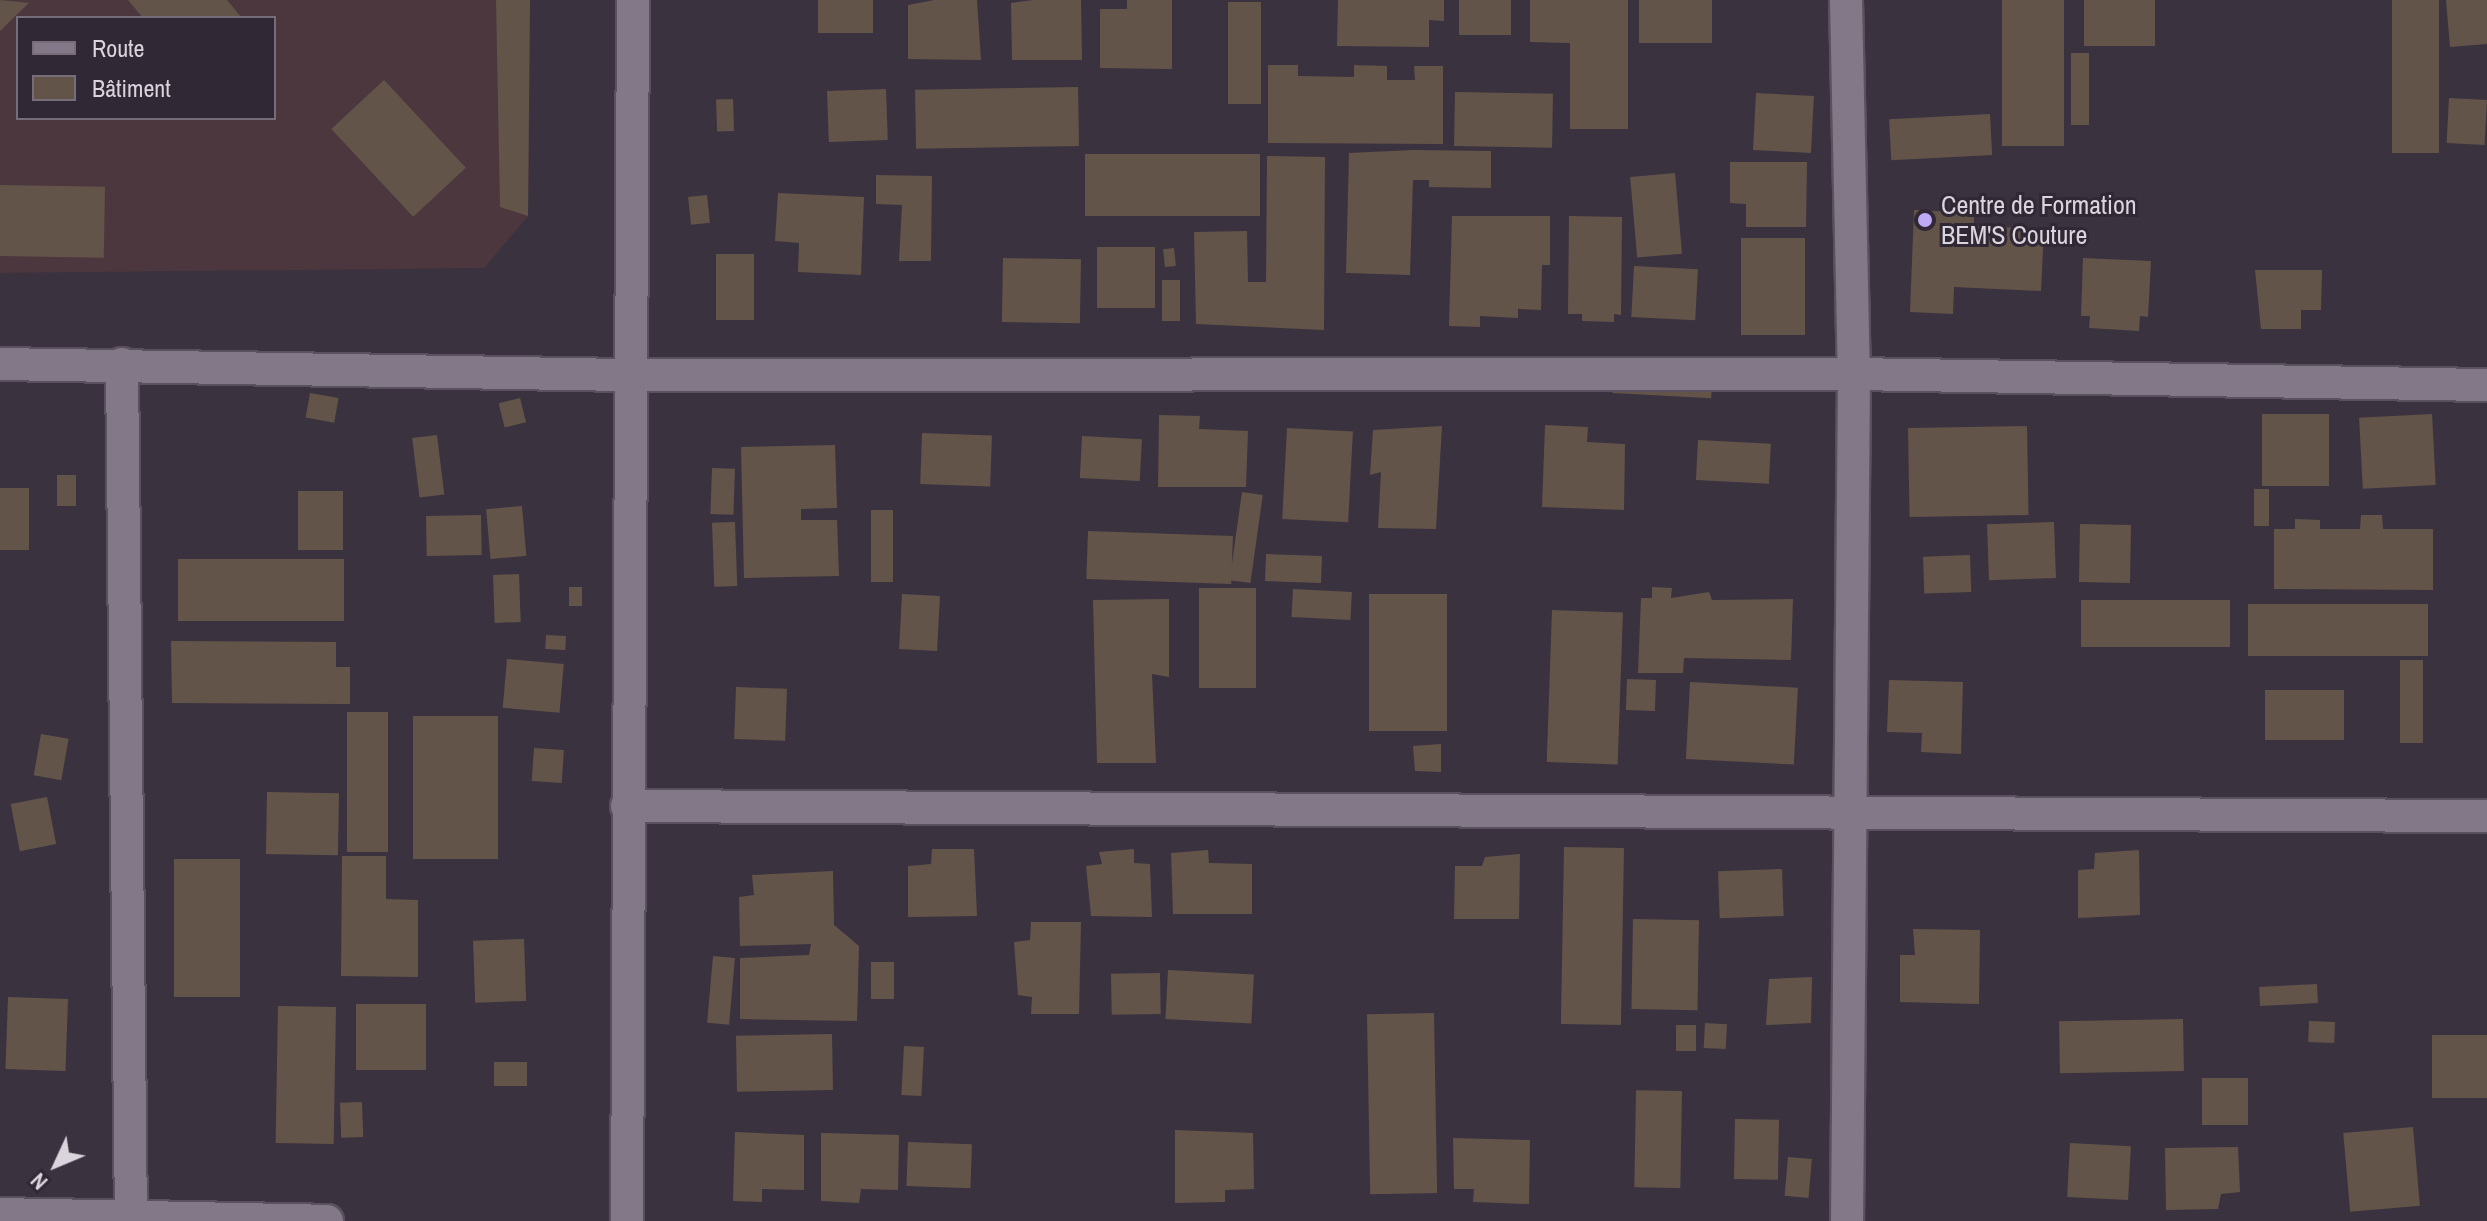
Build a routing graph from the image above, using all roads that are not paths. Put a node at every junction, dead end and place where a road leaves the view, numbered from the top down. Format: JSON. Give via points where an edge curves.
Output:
{"nodes":[{"id":1,"x":633,"y":0,"type":"edge"},
{"id":2,"x":1846,"y":0,"type":"edge"},
{"id":3,"x":0,"y":364,"type":"edge"},
{"id":4,"x":122,"y":364,"type":"junction"},
{"id":5,"x":1854,"y":374,"type":"junction"},
{"id":6,"x":627,"y":375,"type":"junction"},
{"id":7,"x":2487,"y":385,"type":"edge"},
{"id":8,"x":627,"y":806,"type":"junction"},
{"id":9,"x":1850,"y":815,"type":"junction"},
{"id":10,"x":2487,"y":816,"type":"edge"},
{"id":11,"x":0,"y":1214,"type":"edge"},
{"id":12,"x":131,"y":1219,"type":"edge"},
{"id":13,"x":327,"y":1221,"type":"edge"},
{"id":14,"x":627,"y":1221,"type":"edge"},
{"id":15,"x":1847,"y":1221,"type":"edge"}],
"edges":[{"from":1,"to":6,"type":"street"},
{"from":2,"to":5,"type":"street"},
{"from":3,"to":4,"type":"street"},
{"from":4,"to":6,"type":"street"},
{"from":4,"to":12,"type":"street"},
{"from":5,"to":6,"type":"street"},
{"from":5,"to":7,"type":"street"},
{"from":5,"to":9,"type":"street"},
{"from":6,"to":8,"type":"street"},
{"from":8,"to":9,"type":"street"},
{"from":8,"to":14,"type":"street"},
{"from":9,"to":10,"type":"street"},
{"from":9,"to":15,"type":"street"},
{"from":11,"to":12,"type":"street"},
{"from":12,"to":13,"type":"street"}]}
